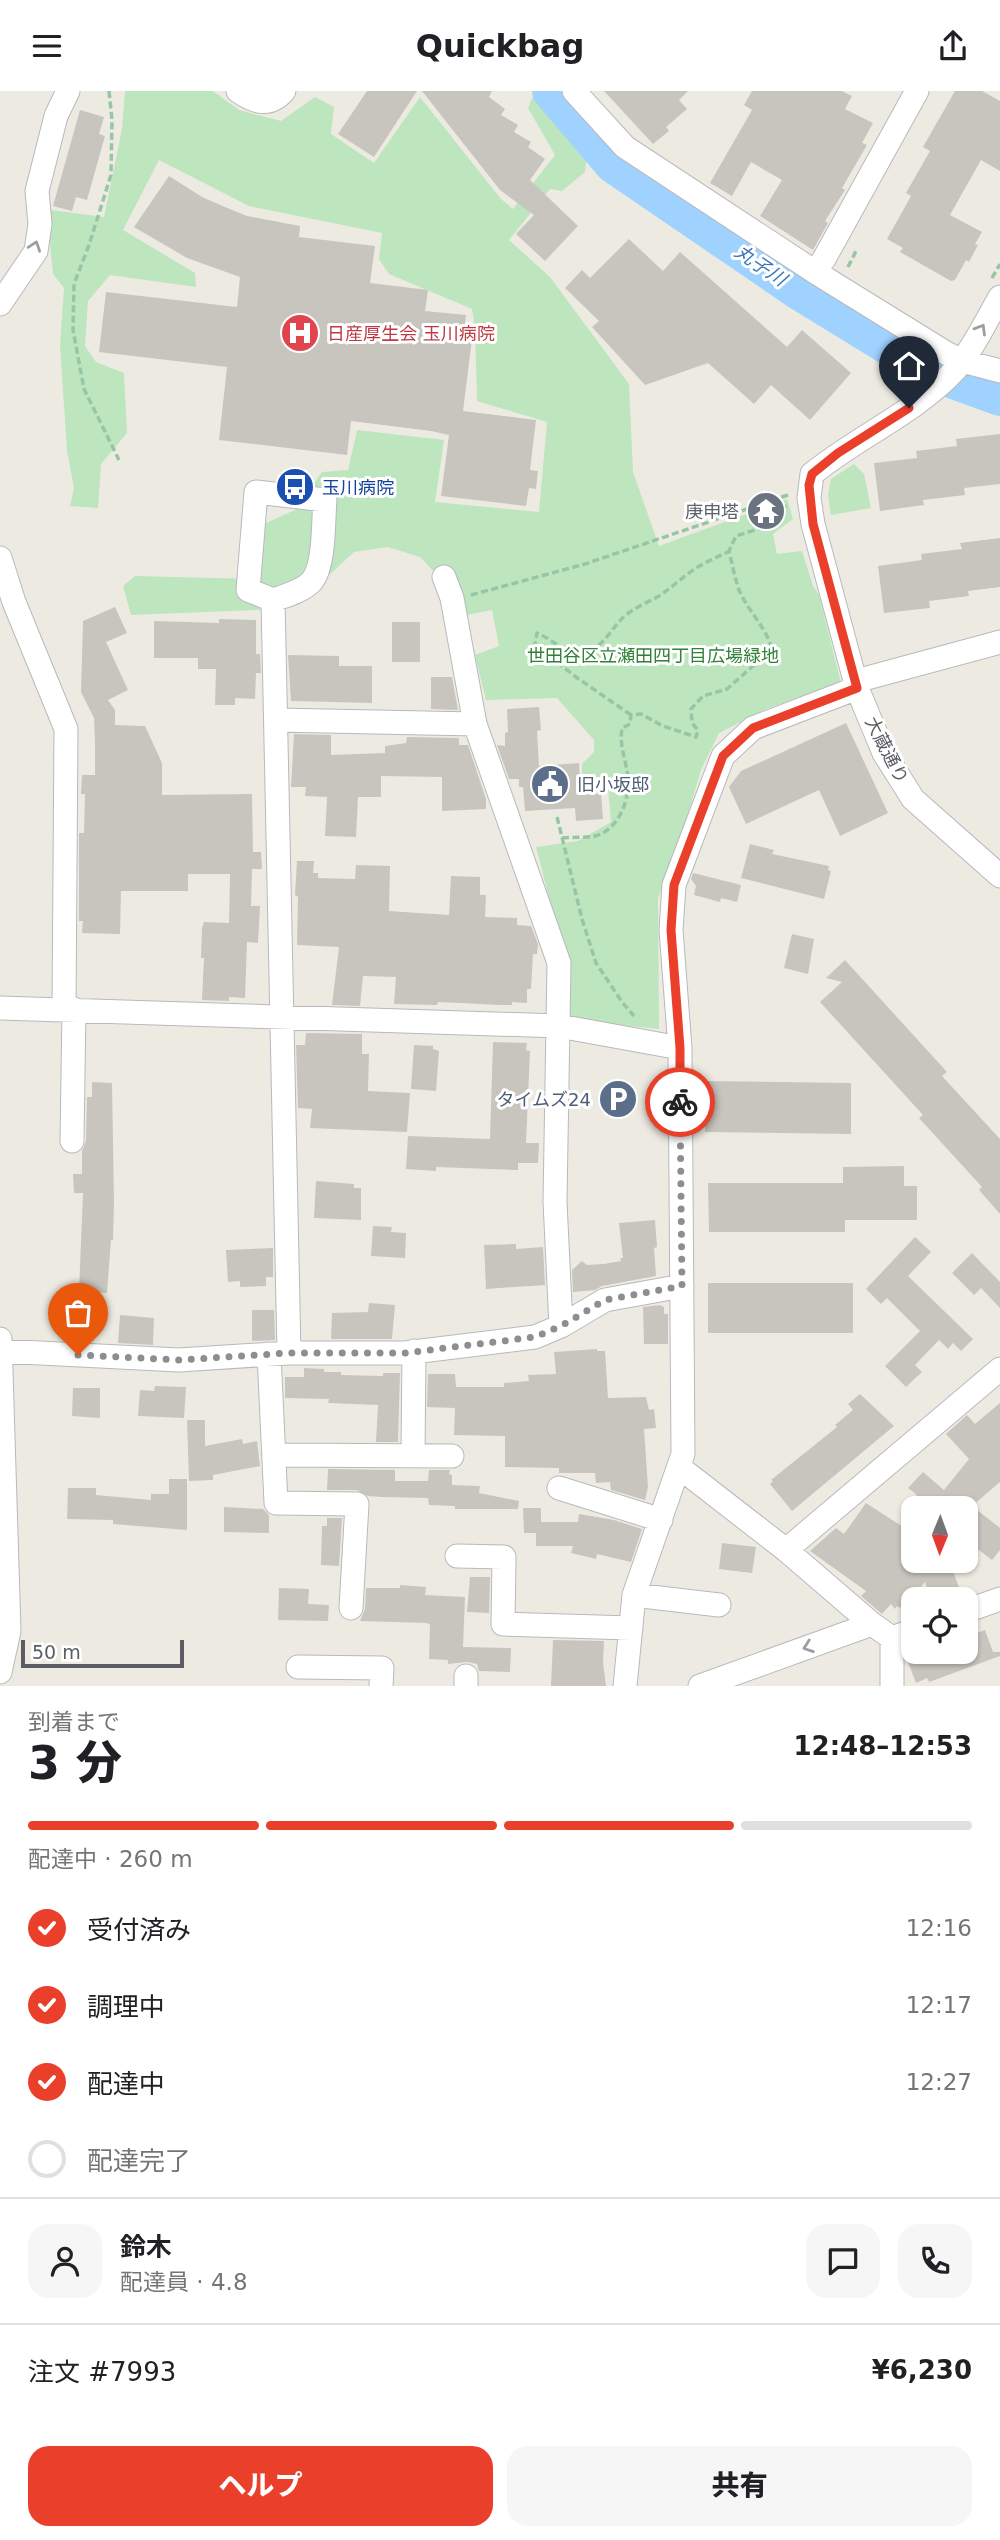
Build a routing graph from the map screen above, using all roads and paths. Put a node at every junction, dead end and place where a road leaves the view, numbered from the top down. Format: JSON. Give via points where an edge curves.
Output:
{"nodes":[{"id":1,"x":68,"y":91,"type":"edge"},
{"id":2,"x":109,"y":91,"type":"edge"},
{"id":3,"x":238,"y":91,"type":"edge"},
{"id":4,"x":284,"y":91,"type":"edge"},
{"id":5,"x":574,"y":91,"type":"edge"},
{"id":6,"x":917,"y":91,"type":"edge"},
{"id":7,"x":815,"y":272,"type":"junction"},
{"id":8,"x":1000,"y":297,"type":"edge"},
{"id":9,"x":0,"y":304,"type":"edge"},
{"id":10,"x":952,"y":371,"type":"junction"},
{"id":11,"x":1000,"y":372,"type":"edge"},
{"id":12,"x":118,"y":460,"type":"dead end"},
{"id":13,"x":729,"y":551,"type":"junction"},
{"id":14,"x":0,"y":558,"type":"edge"},
{"id":15,"x":448,"y":587,"type":"joint"},
{"id":16,"x":273,"y":600,"type":"junction"},
{"id":17,"x":1000,"y":642,"type":"edge"},
{"id":18,"x":856,"y":684,"type":"junction"},
{"id":19,"x":631,"y":715,"type":"junction"},
{"id":20,"x":276,"y":720,"type":"junction"},
{"id":21,"x":475,"y":724,"type":"junction"},
{"id":22,"x":557,"y":817,"type":"dead end"},
{"id":23,"x":562,"y":838,"type":"junction"},
{"id":24,"x":1000,"y":876,"type":"edge"},
{"id":25,"x":0,"y":1007,"type":"edge"},
{"id":26,"x":69,"y":1009,"type":"junction"},
{"id":27,"x":282,"y":1017,"type":"junction"},
{"id":28,"x":559,"y":1026,"type":"junction"},
{"id":29,"x":648,"y":1042,"type":"junction"},
{"id":30,"x":680,"y":1048,"type":"junction"},
{"id":31,"x":72,"y":1141,"type":"dead end"},
{"id":32,"x":682,"y":1286,"type":"junction"},
{"id":33,"x":561,"y":1326,"type":"junction"},
{"id":34,"x":1,"y":1346,"type":"edge"},
{"id":35,"x":414,"y":1352,"type":"junction"},
{"id":36,"x":279,"y":1354,"type":"junction"},
{"id":37,"x":1000,"y":1369,"type":"edge"},
{"id":38,"x":274,"y":1455,"type":"junction"},
{"id":39,"x":413,"y":1455,"type":"junction"},
{"id":40,"x":452,"y":1456,"type":"dead end"},
{"id":41,"x":678,"y":1467,"type":"junction"},
{"id":42,"x":559,"y":1487,"type":"dead end"},
{"id":43,"x":661,"y":1520,"type":"junction"},
{"id":44,"x":786,"y":1550,"type":"junction"},
{"id":45,"x":457,"y":1556,"type":"dead end"},
{"id":46,"x":635,"y":1595,"type":"junction"},
{"id":47,"x":1000,"y":1599,"type":"edge"},
{"id":48,"x":719,"y":1605,"type":"dead end"},
{"id":49,"x":978,"y":1607,"type":"edge"},
{"id":50,"x":351,"y":1608,"type":"dead end"},
{"id":51,"x":872,"y":1624,"type":"junction"},
{"id":52,"x":631,"y":1628,"type":"junction"},
{"id":53,"x":4,"y":1631,"type":"edge"},
{"id":54,"x":901,"y":1633,"type":"edge"},
{"id":55,"x":901,"y":1643,"type":"edge"},
{"id":56,"x":298,"y":1667,"type":"dead end"},
{"id":57,"x":0,"y":1672,"type":"edge"},
{"id":58,"x":381,"y":1686,"type":"edge"},
{"id":59,"x":625,"y":1686,"type":"edge"},
{"id":60,"x":700,"y":1686,"type":"edge"},
{"id":61,"x":892,"y":1686,"type":"edge"}],
"edges":[{"from":9,"to":1,"type":"street","one_way":true,"via":[[36,251],[40,224],[37,191],[56,116]]},
{"from":2,"to":12,"type":"path","via":[[111,175],[74,284],[73,330],[84,389]]},
{"from":3,"to":4,"type":"street","via":[[253,102],[268,101]]},
{"from":5,"to":7,"type":"street","via":[[625,147]]},
{"from":6,"to":7,"type":"street"},
{"from":7,"to":10,"type":"street"},
{"from":10,"to":8,"type":"street","name":"大蔵通り","one_way":true},
{"from":10,"to":11,"type":"street"},
{"from":10,"to":18,"type":"street","name":"大蔵通り","via":[[909,408],[812,474],[813,524]]},
{"from":13,"to":15,"type":"path","via":[[736,536],[764,527],[779,509],[794,503],[791,494],[585,564]]},
{"from":13,"to":19,"type":"path","via":[[740,591],[772,649],[727,689],[703,696],[691,709],[696,737]]},
{"from":13,"to":19,"type":"path","via":[[633,610],[600,645],[583,653],[568,652],[537,633],[535,645]]},
{"from":14,"to":26,"type":"street","via":[[66,729]]},
{"from":15,"to":21,"type":"street"},
{"from":16,"to":16,"type":"street","via":[[248,590],[256,492],[325,500],[319,568],[311,582]]},
{"from":16,"to":20,"type":"street"},
{"from":17,"to":18,"type":"street"},
{"from":18,"to":24,"type":"street","name":"大蔵通り","via":[[884,753],[913,799]]},
{"from":18,"to":30,"type":"street","via":[[753,728],[723,756],[674,885],[671,930]]},
{"from":19,"to":23,"type":"path","via":[[630,724],[622,728],[620,743],[628,778],[624,810],[598,835]]},
{"from":20,"to":21,"type":"street"},
{"from":20,"to":27,"type":"street"},
{"from":21,"to":28,"type":"street","via":[[559,963]]},
{"from":22,"to":23,"type":"path"},
{"from":23,"to":29,"type":"path","via":[[596,963],[641,1024]]},
{"from":25,"to":26,"type":"street"},
{"from":26,"to":27,"type":"street"},
{"from":26,"to":31,"type":"street"},
{"from":27,"to":28,"type":"street"},
{"from":27,"to":36,"type":"street"},
{"from":28,"to":29,"type":"street"},
{"from":28,"to":33,"type":"street","via":[[555,1202]]},
{"from":29,"to":30,"type":"street"},
{"from":30,"to":32,"type":"street"},
{"from":32,"to":33,"type":"street","via":[[605,1300]]},
{"from":32,"to":41,"type":"street","via":[[683,1454]]},
{"from":33,"to":35,"type":"street","via":[[535,1337]]},
{"from":34,"to":36,"type":"street","via":[[179,1360]]},
{"from":34,"to":53,"type":"street"},
{"from":35,"to":36,"type":"street"},
{"from":35,"to":39,"type":"street"},
{"from":36,"to":38,"type":"street"},
{"from":37,"to":44,"type":"street"},
{"from":38,"to":39,"type":"street"},
{"from":38,"to":50,"type":"street","via":[[276,1503],[357,1504]]},
{"from":39,"to":40,"type":"street"},
{"from":41,"to":43,"type":"street"},
{"from":41,"to":44,"type":"street"},
{"from":42,"to":43,"type":"street"},
{"from":43,"to":46,"type":"street"},
{"from":44,"to":51,"type":"street"},
{"from":45,"to":52,"type":"street","via":[[504,1557],[503,1624]]},
{"from":46,"to":48,"type":"street"},
{"from":46,"to":52,"type":"street"},
{"from":47,"to":49,"type":"street"},
{"from":51,"to":54,"type":"street"},
{"from":51,"to":60,"type":"street","one_way":true},
{"from":52,"to":59,"type":"street"},
{"from":53,"to":57,"type":"street"},
{"from":55,"to":61,"type":"street"},
{"from":56,"to":58,"type":"street","via":[[382,1668]]}]}
